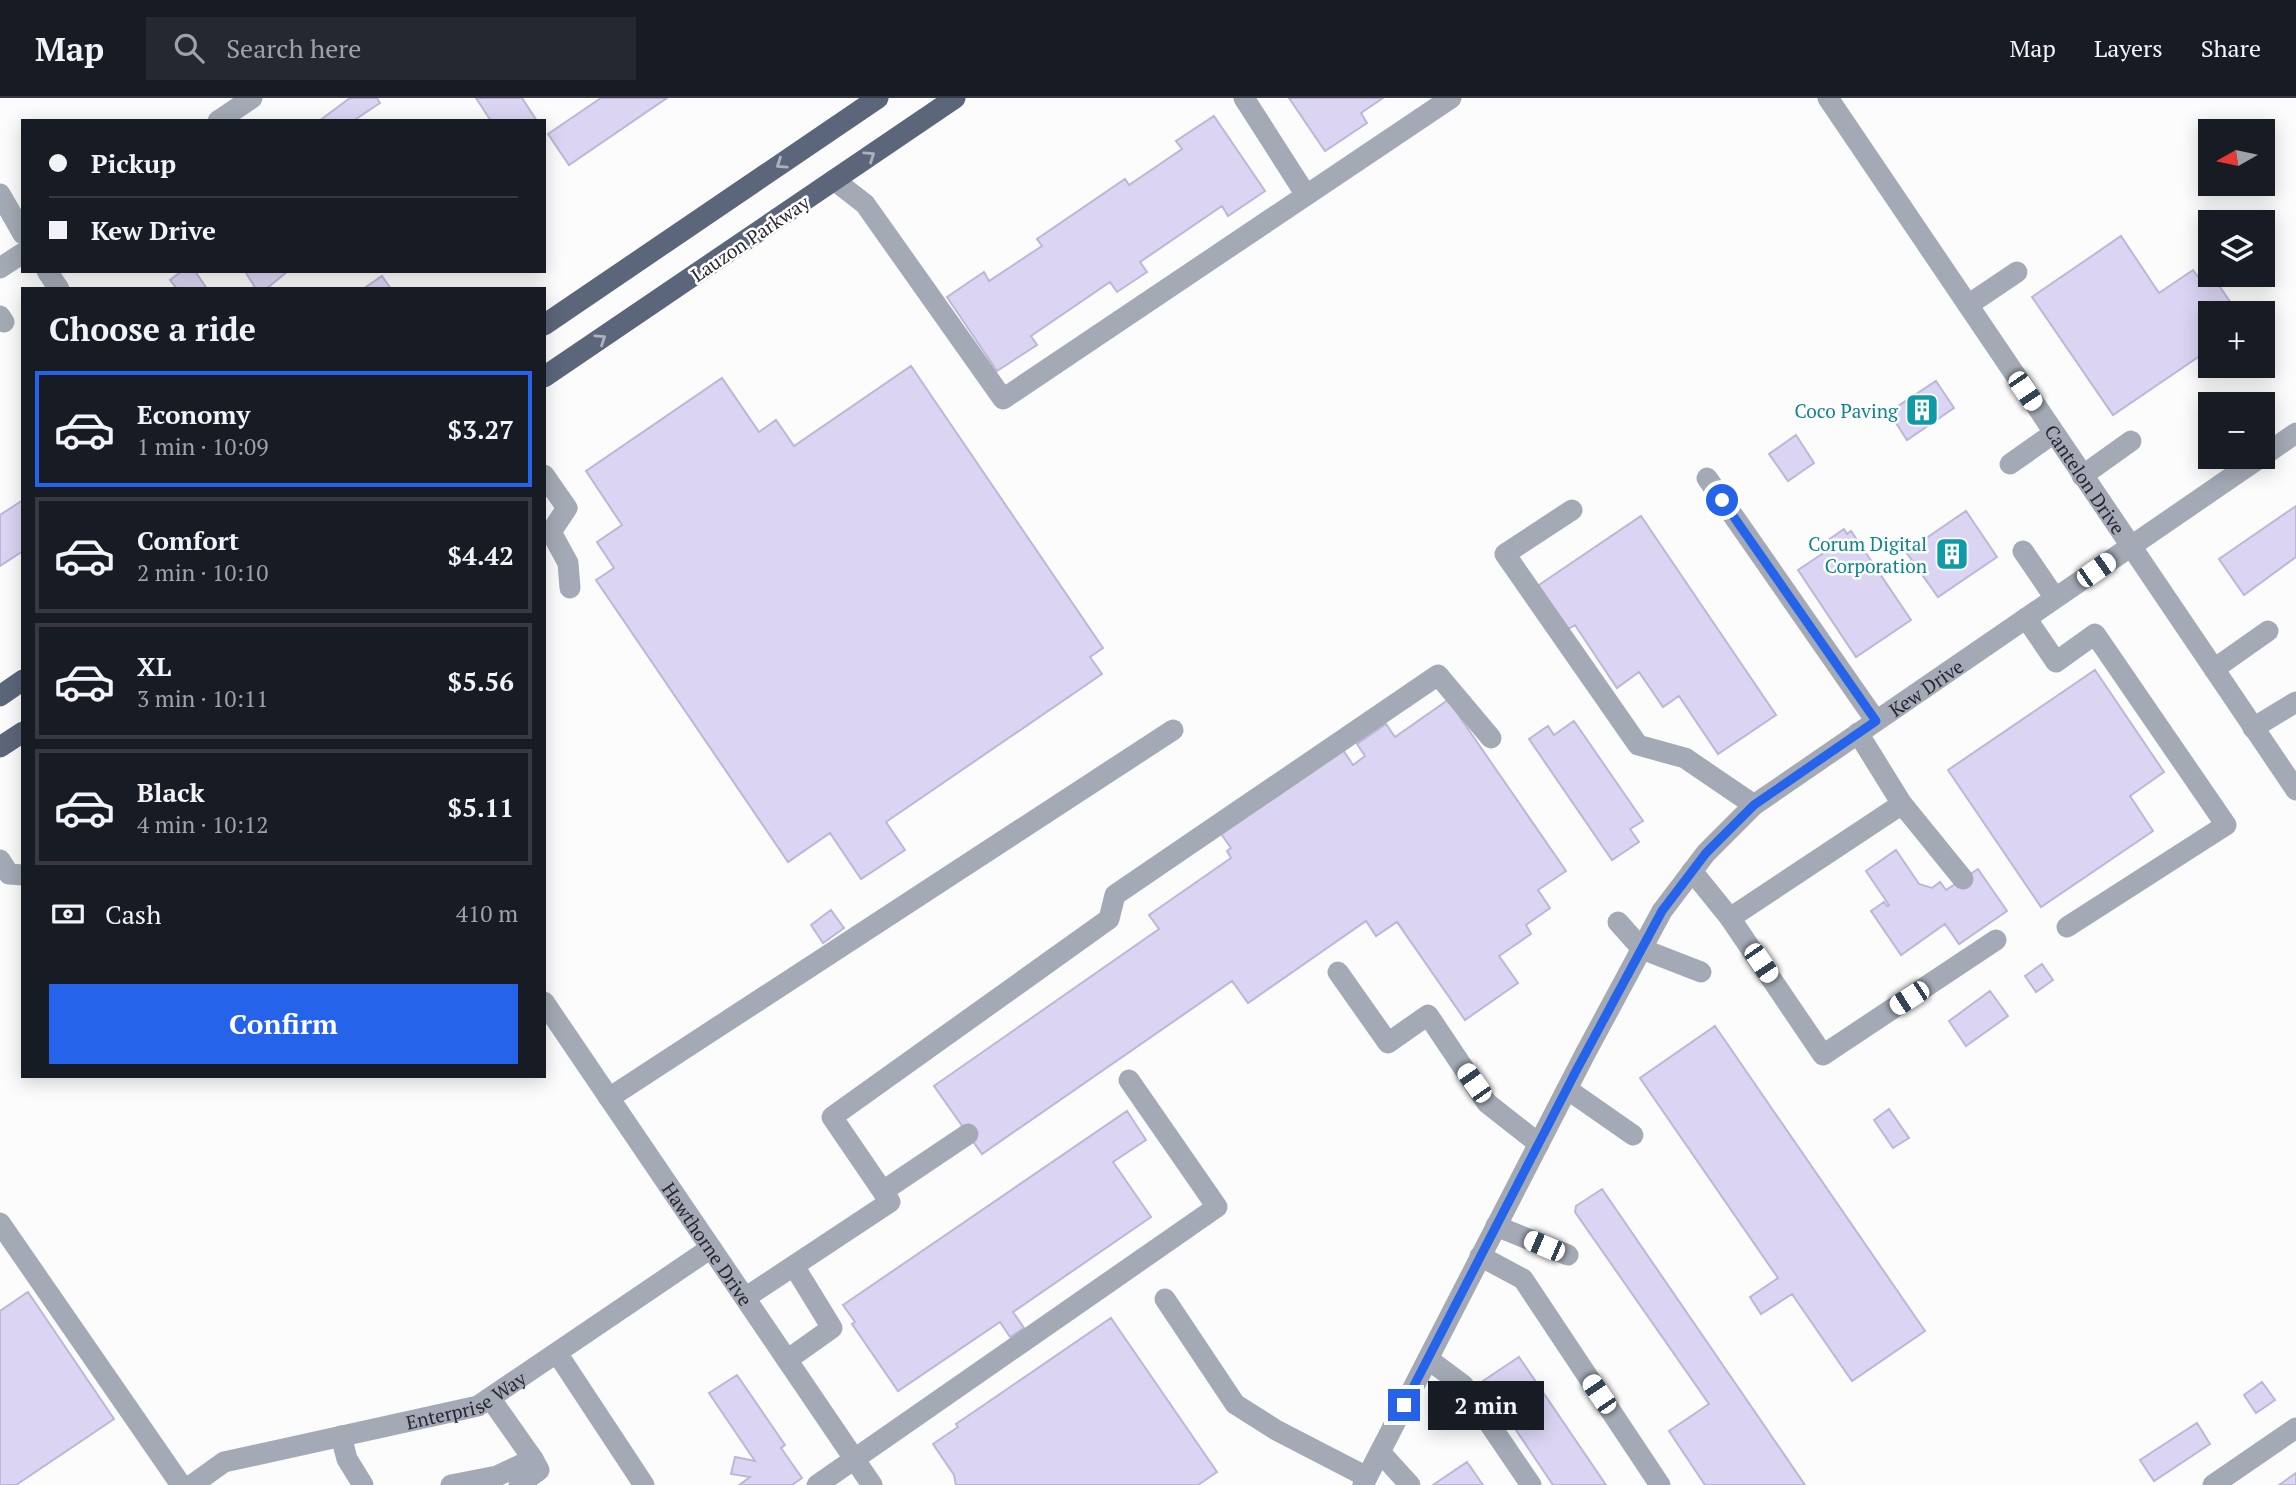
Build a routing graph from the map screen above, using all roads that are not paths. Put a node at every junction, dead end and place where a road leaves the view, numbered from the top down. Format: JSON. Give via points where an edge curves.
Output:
{"nodes":[{"id":1,"x":252,"y":98,"type":"edge"},
{"id":2,"x":878,"y":98,"type":"edge"},
{"id":3,"x":955,"y":98,"type":"edge"},
{"id":4,"x":1244,"y":98,"type":"edge"},
{"id":5,"x":1451,"y":98,"type":"edge"},
{"id":6,"x":1828,"y":98,"type":"edge"},
{"id":7,"x":221,"y":119,"type":"edge"},
{"id":8,"x":834,"y":180,"type":"junction"},
{"id":9,"x":0,"y":194,"type":"edge"},
{"id":10,"x":1306,"y":195,"type":"junction"},
{"id":11,"x":21,"y":231,"type":"edge"},
{"id":12,"x":21,"y":254,"type":"edge"},
{"id":13,"x":0,"y":268,"type":"edge"},
{"id":14,"x":2017,"y":272,"type":"dead end"},
{"id":15,"x":1968,"y":305,"type":"junction"},
{"id":16,"x":546,"y":324,"type":"edge"},
{"id":17,"x":546,"y":376,"type":"edge"},
{"id":18,"x":2054,"y":433,"type":"junction"},
{"id":19,"x":2293,"y":441,"type":"edge"},
{"id":20,"x":2131,"y":442,"type":"dead end"},
{"id":21,"x":2275,"y":450,"type":"edge"},
{"id":22,"x":2010,"y":464,"type":"dead end"},
{"id":23,"x":2243,"y":469,"type":"edge"},
{"id":24,"x":2082,"y":476,"type":"junction"},
{"id":25,"x":546,"y":478,"type":"edge"},
{"id":26,"x":1707,"y":478,"type":"dead end"},
{"id":27,"x":1572,"y":510,"type":"dead end"},
{"id":28,"x":2130,"y":546,"type":"junction"},
{"id":29,"x":2023,"y":551,"type":"dead end"},
{"id":30,"x":570,"y":588,"type":"dead end"},
{"id":31,"x":2055,"y":598,"type":"junction"},
{"id":32,"x":2026,"y":618,"type":"junction"},
{"id":33,"x":2268,"y":631,"type":"dead end"},
{"id":34,"x":2214,"y":669,"type":"junction"},
{"id":35,"x":21,"y":681,"type":"edge"},
{"id":36,"x":0,"y":695,"type":"edge"},
{"id":37,"x":2296,"y":702,"type":"edge"},
{"id":38,"x":1867,"y":727,"type":"junction"},
{"id":39,"x":2253,"y":728,"type":"junction"},
{"id":40,"x":1173,"y":730,"type":"dead end"},
{"id":41,"x":21,"y":733,"type":"edge"},
{"id":42,"x":1491,"y":738,"type":"dead end"},
{"id":43,"x":0,"y":747,"type":"edge"},
{"id":44,"x":2296,"y":790,"type":"edge"},
{"id":45,"x":1902,"y":804,"type":"junction"},
{"id":46,"x":1754,"y":805,"type":"junction"},
{"id":47,"x":0,"y":860,"type":"edge"},
{"id":48,"x":1692,"y":871,"type":"junction"},
{"id":49,"x":21,"y":875,"type":"edge"},
{"id":50,"x":1963,"y":879,"type":"dead end"},
{"id":51,"x":1730,"y":918,"type":"junction"},
{"id":52,"x":1618,"y":922,"type":"dead end"},
{"id":53,"x":2067,"y":927,"type":"dead end"},
{"id":54,"x":1996,"y":940,"type":"dead end"},
{"id":55,"x":1642,"y":949,"type":"junction"},
{"id":56,"x":1338,"y":972,"type":"dead end"},
{"id":57,"x":1701,"y":972,"type":"dead end"},
{"id":58,"x":546,"y":1005,"type":"edge"},
{"id":59,"x":1129,"y":1080,"type":"dead end"},
{"id":60,"x":1567,"y":1089,"type":"junction"},
{"id":61,"x":610,"y":1098,"type":"junction"},
{"id":62,"x":968,"y":1134,"type":"dead end"},
{"id":63,"x":1633,"y":1135,"type":"dead end"},
{"id":64,"x":1539,"y":1144,"type":"junction"},
{"id":65,"x":883,"y":1191,"type":"junction"},
{"id":66,"x":0,"y":1223,"type":"edge"},
{"id":67,"x":1496,"y":1226,"type":"junction"},
{"id":68,"x":711,"y":1248,"type":"junction"},
{"id":69,"x":1567,"y":1255,"type":"dead end"},
{"id":70,"x":1480,"y":1256,"type":"junction"},
{"id":71,"x":794,"y":1266,"type":"junction"},
{"id":72,"x":746,"y":1298,"type":"junction"},
{"id":73,"x":1165,"y":1299,"type":"dead end"},
{"id":74,"x":557,"y":1353,"type":"junction"},
{"id":75,"x":1428,"y":1359,"type":"junction"},
{"id":76,"x":787,"y":1360,"type":"junction"},
{"id":77,"x":490,"y":1398,"type":"junction"},
{"id":78,"x":2296,"y":1429,"type":"edge"},
{"id":79,"x":341,"y":1436,"type":"junction"},
{"id":80,"x":1380,"y":1452,"type":"junction"},
{"id":81,"x":854,"y":1459,"type":"junction"},
{"id":82,"x":540,"y":1471,"type":"edge"},
{"id":83,"x":1365,"y":1481,"type":"edge"},
{"id":84,"x":201,"y":1482,"type":"edge"},
{"id":85,"x":181,"y":1485,"type":"edge"},
{"id":86,"x":363,"y":1485,"type":"edge"},
{"id":87,"x":451,"y":1485,"type":"edge"},
{"id":88,"x":519,"y":1485,"type":"edge"},
{"id":89,"x":644,"y":1485,"type":"edge"},
{"id":90,"x":817,"y":1485,"type":"edge"},
{"id":91,"x":872,"y":1485,"type":"edge"},
{"id":92,"x":1410,"y":1485,"type":"edge"},
{"id":93,"x":1531,"y":1485,"type":"edge"},
{"id":94,"x":1660,"y":1485,"type":"edge"},
{"id":95,"x":2213,"y":1485,"type":"edge"}],
"edges":[{"from":1,"to":7,"type":"street"},
{"from":2,"to":16,"type":"main road","one_way":true},
{"from":8,"to":3,"type":"main road","name":"Lauzon Parkway","one_way":true},
{"from":4,"to":10,"type":"street"},
{"from":5,"to":10,"type":"street"},
{"from":6,"to":15,"type":"street","name":"Cantelon Drive"},
{"from":8,"to":10,"type":"street","via":[[866,204],[1003,399]]},
{"from":17,"to":8,"type":"main road","name":"Lauzon Parkway","one_way":true},
{"from":9,"to":11,"type":"street"},
{"from":12,"to":13,"type":"street"},
{"from":14,"to":15,"type":"street"},
{"from":15,"to":18,"type":"street","name":"Cantelon Drive"},
{"from":18,"to":22,"type":"street"},
{"from":18,"to":24,"type":"street","name":"Cantelon Drive"},
{"from":19,"to":21,"type":"street","name":"Kew Drive"},
{"from":20,"to":24,"type":"street"},
{"from":23,"to":28,"type":"street","name":"Kew Drive"},
{"from":24,"to":28,"type":"street","name":"Cantelon Drive"},
{"from":25,"to":30,"type":"street","via":[[567,508],[551,532],[568,563]]},
{"from":26,"to":38,"type":"street"},
{"from":27,"to":46,"type":"street","via":[[1505,554],[1638,745],[1685,758]]},
{"from":28,"to":31,"type":"street","name":"Kew Drive"},
{"from":28,"to":34,"type":"street","name":"Cantelon Drive"},
{"from":29,"to":31,"type":"street"},
{"from":31,"to":32,"type":"street","name":"Kew Drive"},
{"from":32,"to":38,"type":"street","name":"Kew Drive"},
{"from":32,"to":53,"type":"street","via":[[2056,662],[2095,634],[2226,825]]},
{"from":33,"to":34,"type":"street"},
{"from":34,"to":39,"type":"street","name":"Cantelon Drive"},
{"from":35,"to":36,"type":"main road"},
{"from":37,"to":39,"type":"street"},
{"from":38,"to":45,"type":"street"},
{"from":38,"to":46,"type":"street","name":"Kew Drive"},
{"from":39,"to":44,"type":"street","name":"Cantelon Drive"},
{"from":40,"to":61,"type":"street"},
{"from":41,"to":43,"type":"main road"},
{"from":42,"to":65,"type":"street","via":[[1438,675],[1115,895],[1109,919],[832,1117]]},
{"from":45,"to":50,"type":"street"},
{"from":45,"to":51,"type":"street"},
{"from":46,"to":48,"type":"street","name":"Kew Drive"},
{"from":47,"to":49,"type":"street","via":[[9,874]]},
{"from":48,"to":51,"type":"street"},
{"from":48,"to":55,"type":"street","name":"Kew Drive","via":[[1662,911]]},
{"from":51,"to":54,"type":"street","via":[[1823,1055]]},
{"from":52,"to":55,"type":"street"},
{"from":55,"to":57,"type":"street"},
{"from":55,"to":60,"type":"street","name":"Kew Drive"},
{"from":56,"to":64,"type":"street","via":[[1388,1043],[1428,1015],[1488,1102]]},
{"from":58,"to":61,"type":"street","name":"Hawthorne Drive"},
{"from":59,"to":81,"type":"street","via":[[1217,1207]]},
{"from":60,"to":63,"type":"street"},
{"from":60,"to":64,"type":"street","name":"Kew Drive"},
{"from":61,"to":68,"type":"street","name":"Hawthorne Drive"},
{"from":62,"to":65,"type":"street"},
{"from":64,"to":67,"type":"street","name":"Kew Drive"},
{"from":65,"to":71,"type":"street","via":[[890,1202]]},
{"from":66,"to":85,"type":"street"},
{"from":67,"to":69,"type":"street"},
{"from":67,"to":70,"type":"street","name":"Kew Drive"},
{"from":68,"to":72,"type":"street","name":"Hawthorne Drive"},
{"from":68,"to":74,"type":"street","name":"Enterprise Way"},
{"from":70,"to":75,"type":"street","name":"Kew Drive"},
{"from":70,"to":94,"type":"street","via":[[1523,1279]]},
{"from":71,"to":72,"type":"street"},
{"from":71,"to":76,"type":"street","via":[[832,1328]]},
{"from":72,"to":76,"type":"street","name":"Hawthorne Drive"},
{"from":73,"to":83,"type":"street","via":[[1235,1404]]},
{"from":74,"to":77,"type":"street","name":"Enterprise Way"},
{"from":74,"to":89,"type":"street"},
{"from":75,"to":80,"type":"street","name":"Kew Drive"},
{"from":75,"to":93,"type":"street","via":[[1463,1385]]},
{"from":76,"to":81,"type":"street","name":"Hawthorne Drive"},
{"from":77,"to":79,"type":"street","name":"Enterprise Way","via":[[478,1406]]},
{"from":77,"to":82,"type":"street"},
{"from":78,"to":95,"type":"street"},
{"from":79,"to":84,"type":"street","name":"Enterprise Way","via":[[224,1462]]},
{"from":79,"to":86,"type":"street","via":[[347,1459]]},
{"from":80,"to":83,"type":"street","name":"Kew Drive"},
{"from":80,"to":92,"type":"street"},
{"from":81,"to":90,"type":"street"},
{"from":81,"to":91,"type":"street","name":"Hawthorne Drive"},
{"from":82,"to":87,"type":"street"},
{"from":82,"to":88,"type":"street"}]}
